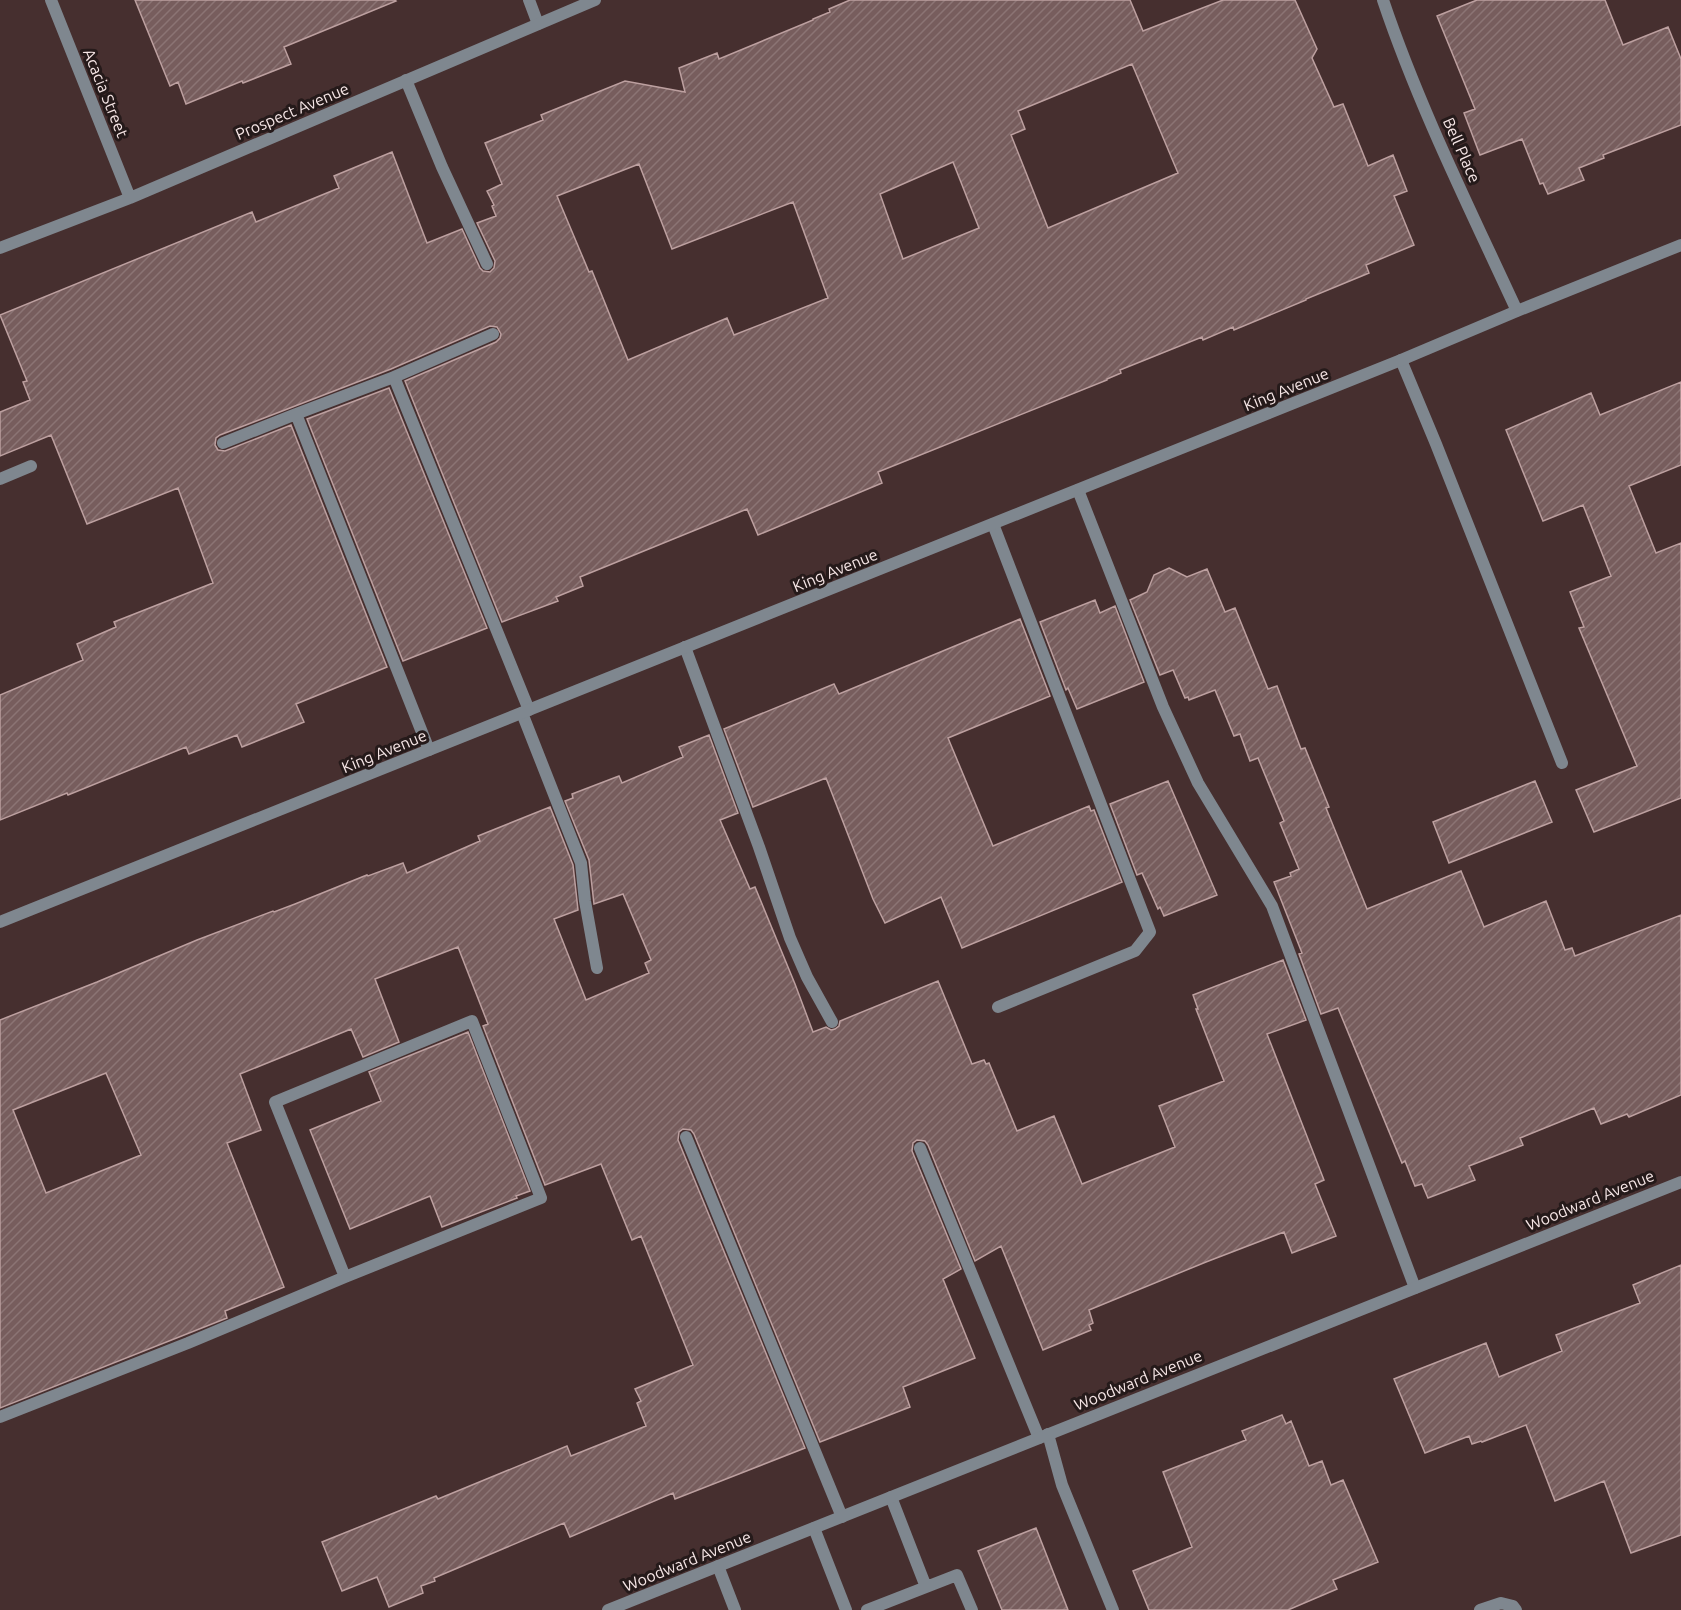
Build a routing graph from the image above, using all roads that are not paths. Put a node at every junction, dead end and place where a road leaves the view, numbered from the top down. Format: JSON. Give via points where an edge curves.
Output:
{"nodes":[{"id":1,"x":51,"y":0,"type":"edge"},
{"id":2,"x":529,"y":0,"type":"edge"},
{"id":3,"x":595,"y":0,"type":"edge"},
{"id":4,"x":1383,"y":0,"type":"edge"},
{"id":5,"x":538,"y":24,"type":"junction"},
{"id":6,"x":406,"y":80,"type":"junction"},
{"id":7,"x":130,"y":198,"type":"junction"},
{"id":8,"x":1681,"y":245,"type":"edge"},
{"id":9,"x":0,"y":248,"type":"edge"},
{"id":10,"x":487,"y":264,"type":"dead end"},
{"id":11,"x":1517,"y":311,"type":"junction"},
{"id":12,"x":494,"y":334,"type":"dead end"},
{"id":13,"x":1401,"y":360,"type":"junction"},
{"id":14,"x":394,"y":377,"type":"junction"},
{"id":15,"x":296,"y":414,"type":"junction"},
{"id":16,"x":223,"y":444,"type":"dead end"},
{"id":17,"x":31,"y":466,"type":"dead end"},
{"id":18,"x":0,"y":479,"type":"edge"},
{"id":19,"x":1078,"y":490,"type":"junction"},
{"id":20,"x":993,"y":524,"type":"junction"},
{"id":21,"x":686,"y":647,"type":"junction"},
{"id":22,"x":526,"y":712,"type":"junction"},
{"id":23,"x":429,"y":750,"type":"junction"},
{"id":24,"x":1562,"y":763,"type":"dead end"},
{"id":25,"x":0,"y":922,"type":"edge"},
{"id":26,"x":597,"y":969,"type":"dead end"},
{"id":27,"x":998,"y":1007,"type":"dead end"},
{"id":28,"x":832,"y":1022,"type":"dead end"},
{"id":29,"x":686,"y":1137,"type":"dead end"},
{"id":30,"x":920,"y":1148,"type":"dead end"},
{"id":31,"x":1681,"y":1182,"type":"edge"},
{"id":32,"x":345,"y":1277,"type":"junction"},
{"id":33,"x":1415,"y":1288,"type":"junction"},
{"id":34,"x":0,"y":1417,"type":"edge"},
{"id":35,"x":1043,"y":1436,"type":"junction"},
{"id":36,"x":891,"y":1497,"type":"junction"},
{"id":37,"x":842,"y":1517,"type":"junction"},
{"id":38,"x":814,"y":1528,"type":"junction"},
{"id":39,"x":718,"y":1566,"type":"junction"},
{"id":40,"x":926,"y":1587,"type":"junction"},
{"id":41,"x":872,"y":1609,"type":"edge"},
{"id":42,"x":608,"y":1610,"type":"edge"},
{"id":43,"x":735,"y":1610,"type":"edge"},
{"id":44,"x":846,"y":1610,"type":"edge"},
{"id":45,"x":972,"y":1610,"type":"edge"},
{"id":46,"x":1113,"y":1610,"type":"edge"},
{"id":47,"x":1480,"y":1610,"type":"edge"},
{"id":48,"x":1516,"y":1610,"type":"edge"}],
"edges":[{"from":1,"to":7,"type":"street","name":"Acacia Street"},
{"from":2,"to":5,"type":"street"},
{"from":3,"to":5,"type":"street","name":"Prospect Avenue"},
{"from":4,"to":11,"type":"street","name":"Bell Place","via":[[1449,164]]},
{"from":5,"to":6,"type":"street","name":"Prospect Avenue"},
{"from":6,"to":7,"type":"street","name":"Prospect Avenue"},
{"from":6,"to":10,"type":"street"},
{"from":7,"to":9,"type":"street","name":"Prospect Avenue"},
{"from":8,"to":11,"type":"street","name":"King Avenue"},
{"from":11,"to":13,"type":"street","name":"King Avenue"},
{"from":12,"to":14,"type":"street"},
{"from":13,"to":19,"type":"street","name":"King Avenue"},
{"from":13,"to":24,"type":"street"},
{"from":14,"to":15,"type":"street"},
{"from":14,"to":22,"type":"street"},
{"from":15,"to":16,"type":"street"},
{"from":15,"to":23,"type":"street"},
{"from":17,"to":18,"type":"street"},
{"from":19,"to":20,"type":"street","name":"King Avenue"},
{"from":19,"to":33,"type":"street","via":[[1167,716],[1198,783],[1272,906]]},
{"from":20,"to":21,"type":"street","name":"King Avenue"},
{"from":20,"to":27,"type":"street","via":[[1150,932],[1135,951]]},
{"from":21,"to":22,"type":"street","name":"King Avenue"},
{"from":21,"to":28,"type":"street","via":[[790,938]]},
{"from":22,"to":23,"type":"street","name":"King Avenue"},
{"from":22,"to":26,"type":"street","via":[[581,863]]},
{"from":23,"to":25,"type":"street","name":"King Avenue"},
{"from":29,"to":37,"type":"street"},
{"from":30,"to":35,"type":"street"},
{"from":31,"to":33,"type":"street","name":"Woodward Avenue"},
{"from":32,"to":32,"type":"street","via":[[540,1198],[472,1022],[275,1102]]},
{"from":32,"to":34,"type":"street"},
{"from":33,"to":35,"type":"street","name":"Woodward Avenue"},
{"from":35,"to":36,"type":"street","name":"Woodward Avenue"},
{"from":35,"to":46,"type":"street"},
{"from":36,"to":37,"type":"street","name":"Woodward Avenue"},
{"from":36,"to":40,"type":"street"},
{"from":37,"to":38,"type":"street","name":"Woodward Avenue"},
{"from":38,"to":39,"type":"street","name":"Woodward Avenue"},
{"from":38,"to":44,"type":"street"},
{"from":39,"to":42,"type":"street","name":"Woodward Avenue"},
{"from":39,"to":43,"type":"street"},
{"from":40,"to":41,"type":"street"},
{"from":40,"to":45,"type":"street","via":[[957,1575]]},
{"from":47,"to":48,"type":"street","via":[[1501,1603]]}]}
